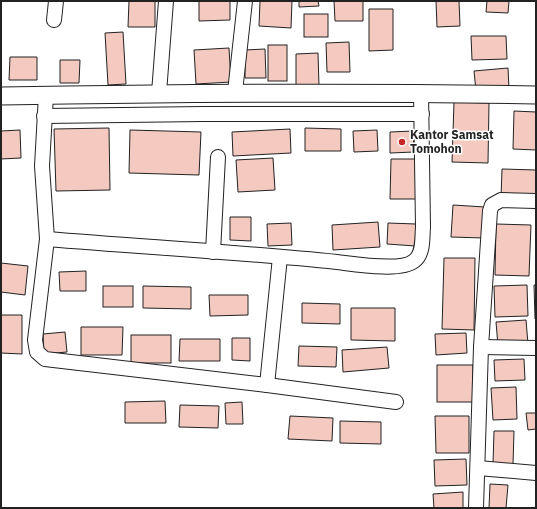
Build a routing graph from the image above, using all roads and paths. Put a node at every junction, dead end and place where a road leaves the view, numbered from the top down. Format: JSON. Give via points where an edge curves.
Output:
{"nodes":[{"id":1,"x":56,"y":1,"type":"edge"},
{"id":2,"x":166,"y":1,"type":"edge"},
{"id":3,"x":245,"y":1,"type":"edge"},
{"id":4,"x":54,"y":20,"type":"dead end"},
{"id":5,"x":235,"y":92,"type":"junction"},
{"id":6,"x":159,"y":93,"type":"junction"},
{"id":7,"x":421,"y":93,"type":"junction"},
{"id":8,"x":46,"y":95,"type":"junction"},
{"id":9,"x":1,"y":96,"type":"edge"},
{"id":10,"x":536,"y":96,"type":"edge"},
{"id":11,"x":422,"y":114,"type":"junction"},
{"id":12,"x":44,"y":116,"type":"junction"},
{"id":13,"x":218,"y":157,"type":"dead end"},
{"id":14,"x":536,"y":201,"type":"edge"},
{"id":15,"x":47,"y":240,"type":"junction"},
{"id":16,"x":213,"y":252,"type":"junction"},
{"id":17,"x":280,"y":257,"type":"junction"},
{"id":18,"x":481,"y":347,"type":"junction"},
{"id":19,"x":536,"y":348,"type":"edge"},
{"id":20,"x":267,"y":384,"type":"junction"},
{"id":21,"x":396,"y":402,"type":"dead end"},
{"id":22,"x":478,"y":468,"type":"junction"},
{"id":23,"x":536,"y":473,"type":"edge"},
{"id":24,"x":476,"y":508,"type":"edge"}],
"edges":[{"from":1,"to":4,"type":"street"},
{"from":2,"to":6,"type":"street"},
{"from":3,"to":5,"type":"street"},
{"from":5,"to":6,"type":"street"},
{"from":5,"to":7,"type":"street"},
{"from":6,"to":8,"type":"street"},
{"from":7,"to":10,"type":"street"},
{"from":7,"to":11,"type":"street"},
{"from":8,"to":9,"type":"street"},
{"from":8,"to":12,"type":"street"},
{"from":11,"to":12,"type":"street"},
{"from":11,"to":17,"type":"street","via":[[423,227],[419,255],[414,262],[401,266],[379,266]]},
{"from":12,"to":15,"type":"street","via":[[42,166]]},
{"from":13,"to":16,"type":"street"},
{"from":14,"to":18,"type":"street","via":[[501,200],[492,205]]},
{"from":15,"to":16,"type":"street"},
{"from":15,"to":20,"type":"street","via":[[35,340],[37,352],[45,359]]},
{"from":16,"to":17,"type":"street"},
{"from":17,"to":20,"type":"street"},
{"from":18,"to":19,"type":"street"},
{"from":18,"to":22,"type":"street"},
{"from":20,"to":21,"type":"street"},
{"from":22,"to":23,"type":"street"},
{"from":22,"to":24,"type":"street"}]}
